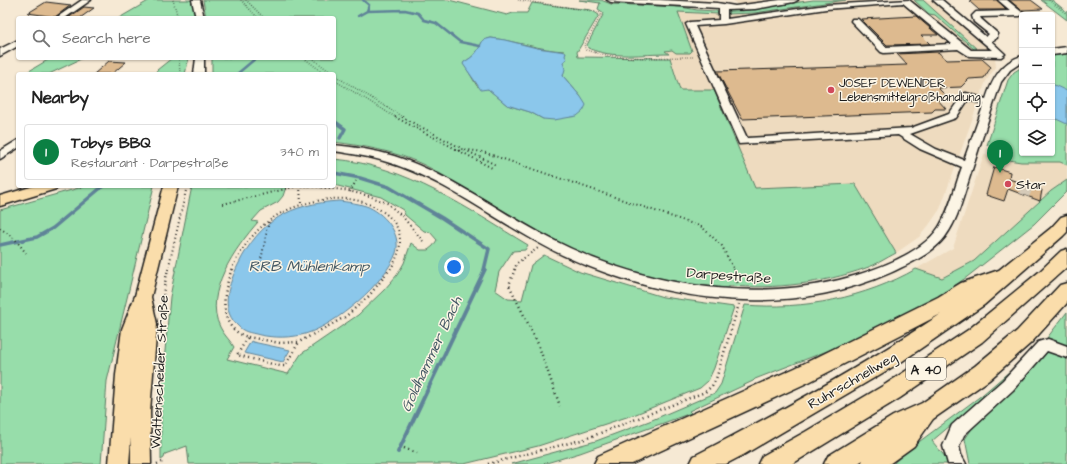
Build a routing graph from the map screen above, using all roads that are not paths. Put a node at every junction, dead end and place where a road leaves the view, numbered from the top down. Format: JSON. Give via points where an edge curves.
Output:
{"nodes":[{"id":1,"x":87,"y":0,"type":"edge"},
{"id":2,"x":196,"y":0,"type":"edge"},
{"id":3,"x":611,"y":0,"type":"edge"},
{"id":4,"x":794,"y":0,"type":"edge"},
{"id":5,"x":937,"y":0,"type":"edge"},
{"id":6,"x":1002,"y":0,"type":"edge"},
{"id":7,"x":719,"y":4,"type":"edge"},
{"id":8,"x":1019,"y":13,"type":"edge"},
{"id":9,"x":1019,"y":14,"type":"edge"},
{"id":10,"x":63,"y":16,"type":"edge"},
{"id":11,"x":200,"y":16,"type":"edge"},
{"id":12,"x":855,"y":21,"type":"dead end"},
{"id":13,"x":724,"y":22,"type":"junction"},
{"id":14,"x":985,"y":41,"type":"junction"},
{"id":15,"x":16,"y":44,"type":"edge"},
{"id":16,"x":960,"y":46,"type":"junction"},
{"id":17,"x":1067,"y":50,"type":"edge"},
{"id":18,"x":998,"y":52,"type":"junction"},
{"id":19,"x":1055,"y":52,"type":"edge"},
{"id":20,"x":0,"y":53,"type":"edge"},
{"id":21,"x":200,"y":60,"type":"edge"},
{"id":22,"x":1018,"y":61,"type":"edge"},
{"id":23,"x":199,"y":72,"type":"edge"},
{"id":24,"x":989,"y":103,"type":"junction"},
{"id":25,"x":900,"y":132,"type":"junction"},
{"id":26,"x":16,"y":144,"type":"edge"},
{"id":27,"x":336,"y":148,"type":"edge"},
{"id":28,"x":0,"y":156,"type":"edge"},
{"id":29,"x":968,"y":165,"type":"junction"},
{"id":30,"x":44,"y":188,"type":"edge"},
{"id":31,"x":170,"y":188,"type":"edge"},
{"id":32,"x":0,"y":201,"type":"edge"},
{"id":33,"x":1067,"y":221,"type":"edge"},
{"id":34,"x":1067,"y":256,"type":"edge"},
{"id":35,"x":1005,"y":275,"type":"junction"},
{"id":36,"x":1067,"y":290,"type":"edge"},
{"id":37,"x":143,"y":296,"type":"junction"},
{"id":38,"x":1067,"y":352,"type":"edge"},
{"id":39,"x":930,"y":410,"type":"junction"},
{"id":40,"x":956,"y":462,"type":"edge"},
{"id":41,"x":119,"y":464,"type":"edge"},
{"id":42,"x":140,"y":464,"type":"edge"},
{"id":43,"x":606,"y":464,"type":"edge"},
{"id":44,"x":702,"y":464,"type":"edge"},
{"id":45,"x":770,"y":464,"type":"edge"},
{"id":46,"x":836,"y":464,"type":"edge"},
{"id":47,"x":873,"y":464,"type":"edge"}],
"edges":[{"from":1,"to":10,"type":"street"},
{"from":2,"to":11,"type":"street"},
{"from":3,"to":7,"type":"street"},
{"from":4,"to":7,"type":"street","via":[[736,8]]},
{"from":5,"to":14,"type":"street"},
{"from":6,"to":8,"type":"street"},
{"from":7,"to":13,"type":"street"},
{"from":9,"to":14,"type":"street","via":[[976,16],[993,33],[994,36]]},
{"from":12,"to":16,"type":"street","via":[[884,50]]},
{"from":13,"to":16,"type":"street","via":[[826,7],[905,1]]},
{"from":13,"to":25,"type":"street","via":[[690,24],[744,142]]},
{"from":14,"to":18,"type":"street"},
{"from":15,"to":20,"type":"street"},
{"from":16,"to":18,"type":"street","via":[[969,53]]},
{"from":17,"to":19,"type":"street"},
{"from":18,"to":22,"type":"street"},
{"from":21,"to":23,"type":"street"},
{"from":22,"to":24,"type":"street","name":"Darpestraße","via":[[1002,73]]},
{"from":24,"to":25,"type":"street","via":[[966,96],[954,116],[912,131]]},
{"from":24,"to":29,"type":"street","name":"Darpestraße"},
{"from":25,"to":29,"type":"street","via":[[937,154]]},
{"from":26,"to":28,"type":"street"},
{"from":27,"to":29,"type":"street","name":"Darpestraße","via":[[381,156],[416,167],[448,183],[547,242],[590,263],[651,282],[692,290],[740,294],[791,293],[828,288],[869,276],[927,247],[943,230],[952,212]]},
{"from":30,"to":32,"type":"main road"},
{"from":31,"to":37,"type":"main road","name":"Wattenscheider Straße"},
{"from":33,"to":35,"type":"highway","name":"Ruhrschnellweg","number":"A 40"},
{"from":34,"to":45,"type":"highway","name":"Ruhrschnellweg","number":"A 40","via":[[975,336],[893,391]]},
{"from":35,"to":43,"type":"highway","via":[[968,288],[945,303],[802,375]]},
{"from":35,"to":44,"type":"highway","name":"Ruhrschnellweg","number":"A 40","via":[[977,300],[894,356]]},
{"from":36,"to":39,"type":"highway","via":[[1024,337],[982,373]]},
{"from":37,"to":41,"type":"main road","name":"Wattenscheider Straße","via":[[131,329]]},
{"from":37,"to":42,"type":"main road","name":"Wattenscheider Straße","via":[[148,324],[140,411]]},
{"from":38,"to":40,"type":"street","via":[[1048,345],[1043,346],[1008,385],[958,430],[951,446]]},
{"from":39,"to":46,"type":"highway","via":[[901,424]]},
{"from":39,"to":47,"type":"highway","via":[[906,438]]}]}
